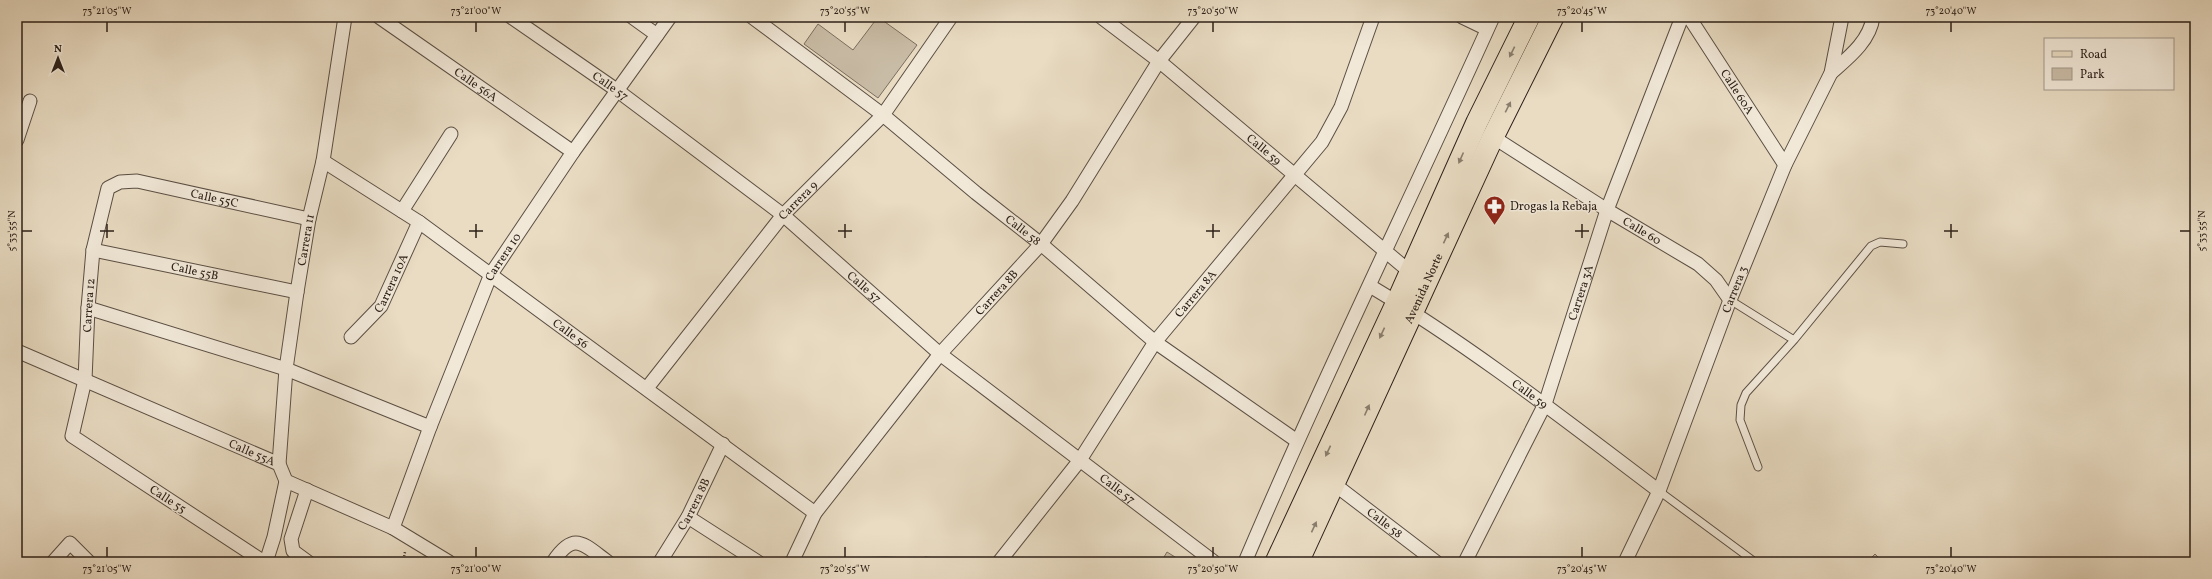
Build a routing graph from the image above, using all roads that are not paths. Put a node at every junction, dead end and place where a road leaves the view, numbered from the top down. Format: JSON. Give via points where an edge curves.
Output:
{"nodes":[{"id":1,"x":345,"y":17,"type":"edge"},
{"id":2,"x":379,"y":17,"type":"edge"},
{"id":3,"x":511,"y":17,"type":"edge"},
{"id":4,"x":632,"y":17,"type":"edge"},
{"id":5,"x":670,"y":17,"type":"edge"},
{"id":6,"x":752,"y":17,"type":"edge"},
{"id":7,"x":951,"y":17,"type":"edge"},
{"id":8,"x":1101,"y":17,"type":"edge"},
{"id":9,"x":1194,"y":17,"type":"edge"},
{"id":10,"x":1373,"y":17,"type":"edge"},
{"id":11,"x":1462,"y":17,"type":"edge"},
{"id":12,"x":1493,"y":17,"type":"edge"},
{"id":13,"x":1529,"y":17,"type":"edge"},
{"id":14,"x":1553,"y":17,"type":"edge"},
{"id":15,"x":1682,"y":17,"type":"edge"},
{"id":16,"x":1689,"y":17,"type":"edge"},
{"id":17,"x":1842,"y":17,"type":"edge"},
{"id":18,"x":1873,"y":17,"type":"edge"},
{"id":19,"x":1487,"y":29,"type":"junction"},
{"id":20,"x":657,"y":35,"type":"junction"},
{"id":21,"x":1159,"y":61,"type":"junction"},
{"id":22,"x":1831,"y":73,"type":"junction"},
{"id":23,"x":618,"y":91,"type":"junction"},
{"id":24,"x":30,"y":101,"type":"dead end"},
{"id":25,"x":883,"y":115,"type":"junction"},
{"id":26,"x":451,"y":134,"type":"dead end"},
{"id":27,"x":1493,"y":137,"type":"junction"},
{"id":28,"x":17,"y":140,"type":"edge"},
{"id":29,"x":573,"y":152,"type":"junction"},
{"id":30,"x":323,"y":161,"type":"junction"},
{"id":31,"x":1785,"y":165,"type":"junction"},
{"id":32,"x":1294,"y":177,"type":"junction"},
{"id":33,"x":120,"y":182,"type":"joint"},
{"id":34,"x":1607,"y":210,"type":"junction"},
{"id":35,"x":402,"y":212,"type":"junction"},
{"id":36,"x":783,"y":215,"type":"junction"},
{"id":37,"x":309,"y":219,"type":"junction"},
{"id":38,"x":418,"y":222,"type":"junction"},
{"id":39,"x":1041,"y":244,"type":"junction"},
{"id":40,"x":1903,"y":244,"type":"dead end"},
{"id":41,"x":93,"y":250,"type":"junction"},
{"id":42,"x":1386,"y":252,"type":"junction"},
{"id":43,"x":490,"y":274,"type":"junction"},
{"id":44,"x":1417,"y":278,"type":"junction"},
{"id":45,"x":1370,"y":286,"type":"junction"},
{"id":46,"x":297,"y":292,"type":"junction"},
{"id":47,"x":1730,"y":300,"type":"junction"},
{"id":48,"x":1404,"y":306,"type":"junction"},
{"id":49,"x":88,"y":308,"type":"junction"},
{"id":50,"x":350,"y":337,"type":"dead end"},
{"id":51,"x":1794,"y":340,"type":"junction"},
{"id":52,"x":1155,"y":342,"type":"junction"},
{"id":53,"x":17,"y":351,"type":"edge"},
{"id":54,"x":940,"y":354,"type":"junction"},
{"id":55,"x":286,"y":369,"type":"junction"},
{"id":56,"x":85,"y":380,"type":"junction"},
{"id":57,"x":648,"y":388,"type":"junction"},
{"id":58,"x":1545,"y":404,"type":"junction"},
{"id":59,"x":430,"y":427,"type":"junction"},
{"id":60,"x":72,"y":436,"type":"joint"},
{"id":61,"x":1297,"y":441,"type":"junction"},
{"id":62,"x":723,"y":444,"type":"junction"},
{"id":63,"x":1080,"y":460,"type":"junction"},
{"id":64,"x":279,"y":464,"type":"junction"},
{"id":65,"x":1758,"y":467,"type":"dead end"},
{"id":66,"x":286,"y":481,"type":"junction"},
{"id":67,"x":1334,"y":484,"type":"junction"},
{"id":68,"x":308,"y":490,"type":"junction"},
{"id":69,"x":1659,"y":491,"type":"junction"},
{"id":70,"x":815,"y":513,"type":"junction"},
{"id":71,"x":688,"y":517,"type":"junction"},
{"id":72,"x":393,"y":528,"type":"junction"},
{"id":73,"x":53,"y":562,"type":"edge"},
{"id":74,"x":89,"y":562,"type":"edge"},
{"id":75,"x":265,"y":562,"type":"edge"},
{"id":76,"x":308,"y":562,"type":"edge"},
{"id":77,"x":449,"y":562,"type":"edge"},
{"id":78,"x":553,"y":562,"type":"edge"},
{"id":79,"x":608,"y":562,"type":"edge"},
{"id":80,"x":660,"y":562,"type":"edge"},
{"id":81,"x":758,"y":562,"type":"edge"},
{"id":82,"x":792,"y":562,"type":"edge"},
{"id":83,"x":1000,"y":562,"type":"edge"},
{"id":84,"x":1214,"y":562,"type":"edge"},
{"id":85,"x":1245,"y":562,"type":"edge"},
{"id":86,"x":1276,"y":562,"type":"edge"},
{"id":87,"x":1298,"y":562,"type":"edge"},
{"id":88,"x":1436,"y":562,"type":"edge"},
{"id":89,"x":1464,"y":562,"type":"edge"},
{"id":90,"x":1625,"y":562,"type":"edge"},
{"id":91,"x":1755,"y":562,"type":"edge"}],
"edges":[{"from":1,"to":30,"type":"street","name":"Carrera 11"},
{"from":2,"to":29,"type":"street","name":"Calle 56A"},
{"from":3,"to":23,"type":"street","name":"Calle 57"},
{"from":4,"to":20,"type":"street"},
{"from":5,"to":20,"type":"street","name":"Carrera 10"},
{"from":6,"to":25,"type":"street","name":"Calle 58"},
{"from":7,"to":25,"type":"street","name":"Carrera 9"},
{"from":8,"to":21,"type":"street","name":"Calle 59"},
{"from":9,"to":21,"type":"street","name":"Carrera 8B"},
{"from":10,"to":32,"type":"street","name":"Carrera 8A","via":[[1341,107],[1322,142]]},
{"from":11,"to":19,"type":"street"},
{"from":12,"to":19,"type":"street"},
{"from":13,"to":44,"type":"main road","name":"Avenida Norte","one_way":true,"via":[[1477,122]]},
{"from":27,"to":14,"type":"main road","name":"Avenida Norte","one_way":true},
{"from":15,"to":34,"type":"street","name":"Carrera 3A"},
{"from":16,"to":31,"type":"street","name":"Calle 60A"},
{"from":17,"to":22,"type":"street","name":"Carrera 3"},
{"from":18,"to":22,"type":"street","via":[[1872,26],[1858,47]]},
{"from":19,"to":42,"type":"street"},
{"from":20,"to":23,"type":"street","name":"Carrera 10"},
{"from":21,"to":32,"type":"street","name":"Calle 59"},
{"from":21,"to":39,"type":"street","name":"Carrera 8B","via":[[1080,189]]},
{"from":22,"to":31,"type":"street","name":"Carrera 3"},
{"from":23,"to":29,"type":"street","name":"Carrera 10"},
{"from":23,"to":36,"type":"street","name":"Calle 57"},
{"from":24,"to":28,"type":"street"},
{"from":25,"to":36,"type":"street","name":"Carrera 9"},
{"from":25,"to":39,"type":"street","name":"Calle 58"},
{"from":26,"to":35,"type":"street"},
{"from":27,"to":34,"type":"street","name":"Calle 60"},
{"from":44,"to":27,"type":"main road","name":"Avenida Norte","one_way":true},
{"from":29,"to":43,"type":"street","name":"Carrera 10"},
{"from":30,"to":35,"type":"street","name":"Calle 56"},
{"from":30,"to":37,"type":"street","name":"Carrera 11"},
{"from":31,"to":47,"type":"street","name":"Carrera 3"},
{"from":32,"to":42,"type":"street","name":"Calle 59"},
{"from":32,"to":52,"type":"street","name":"Carrera 8A"},
{"from":33,"to":37,"type":"street","name":"Calle 55C","via":[[137,181]]},
{"from":33,"to":41,"type":"street","name":"Carrera 12","via":[[108,188]]},
{"from":34,"to":47,"type":"street","name":"Calle 60","via":[[1698,264],[1716,280]]},
{"from":34,"to":58,"type":"street","name":"Carrera 3A"},
{"from":35,"to":38,"type":"street","name":"Calle 56"},
{"from":36,"to":54,"type":"street","name":"Calle 57"},
{"from":36,"to":57,"type":"street","name":"Carrera 9"},
{"from":37,"to":46,"type":"street","name":"Carrera 11"},
{"from":38,"to":43,"type":"street","name":"Calle 56"},
{"from":38,"to":50,"type":"street","name":"Carrera 10A","via":[[381,306]]},
{"from":39,"to":52,"type":"street","name":"Calle 58"},
{"from":39,"to":54,"type":"street","name":"Carrera 8B"},
{"from":40,"to":51,"type":"lane","via":[[1880,242],[1871,246]]},
{"from":41,"to":46,"type":"street","name":"Calle 55B"},
{"from":41,"to":49,"type":"street","name":"Carrera 12"},
{"from":42,"to":44,"type":"street","name":"Calle 59"},
{"from":42,"to":45,"type":"street"},
{"from":43,"to":57,"type":"street","name":"Calle 56"},
{"from":43,"to":59,"type":"street","name":"Carrera 10"},
{"from":44,"to":48,"type":"main road","name":"Avenida Norte"},
{"from":45,"to":48,"type":"street","name":"Calle 59"},
{"from":45,"to":61,"type":"street"},
{"from":46,"to":55,"type":"street","name":"Carrera 11"},
{"from":47,"to":51,"type":"lane","name":"Calle 60"},
{"from":47,"to":69,"type":"street","name":"Carrera 3"},
{"from":48,"to":58,"type":"street","name":"Calle 59"},
{"from":67,"to":48,"type":"main road","name":"Avenida Norte","one_way":true},
{"from":48,"to":86,"type":"main road","name":"Avenida Norte","one_way":true},
{"from":49,"to":55,"type":"street"},
{"from":49,"to":56,"type":"street","name":"Carrera 12"},
{"from":51,"to":65,"type":"lane","via":[[1746,393],[1741,405],[1740,420]]},
{"from":52,"to":61,"type":"street","name":"Calle 58"},
{"from":52,"to":63,"type":"street","name":"Carrera 8A"},
{"from":53,"to":56,"type":"street"},
{"from":54,"to":63,"type":"street","name":"Calle 57"},
{"from":54,"to":70,"type":"street","name":"Carrera 8B"},
{"from":55,"to":59,"type":"street"},
{"from":55,"to":64,"type":"street","name":"Carrera 11"},
{"from":56,"to":60,"type":"street","name":"Carrera 12"},
{"from":56,"to":64,"type":"street","name":"Calle 55A"},
{"from":57,"to":62,"type":"street","name":"Calle 56"},
{"from":58,"to":69,"type":"street","name":"Calle 59"},
{"from":58,"to":89,"type":"street","name":"Carrera 3A"},
{"from":59,"to":72,"type":"street","name":"Carrera 10"},
{"from":60,"to":75,"type":"street","name":"Calle 55"},
{"from":61,"to":85,"type":"street"},
{"from":62,"to":70,"type":"street","name":"Calle 56"},
{"from":62,"to":71,"type":"street","name":"Carrera 8B"},
{"from":63,"to":83,"type":"street","name":"Carrera 8A"},
{"from":63,"to":84,"type":"street","name":"Calle 57"},
{"from":64,"to":66,"type":"street","name":"Calle 55A"},
{"from":66,"to":68,"type":"street"},
{"from":66,"to":75,"type":"street","via":[[274,537]]},
{"from":87,"to":67,"type":"main road","name":"Avenida Norte","one_way":true},
{"from":67,"to":88,"type":"street","name":"Calle 58"},
{"from":68,"to":72,"type":"street"},
{"from":68,"to":76,"type":"street","via":[[291,539],[293,551]]},
{"from":69,"to":90,"type":"street","name":"Carrera 3"},
{"from":69,"to":91,"type":"lane"},
{"from":70,"to":82,"type":"street","name":"Carrera 8B"},
{"from":71,"to":80,"type":"street","name":"Carrera 8B"},
{"from":71,"to":81,"type":"street"},
{"from":72,"to":77,"type":"street"},
{"from":73,"to":74,"type":"street","via":[[70,543]]},
{"from":78,"to":79,"type":"street","via":[[562,548],[571,543],[583,544]]}]}
